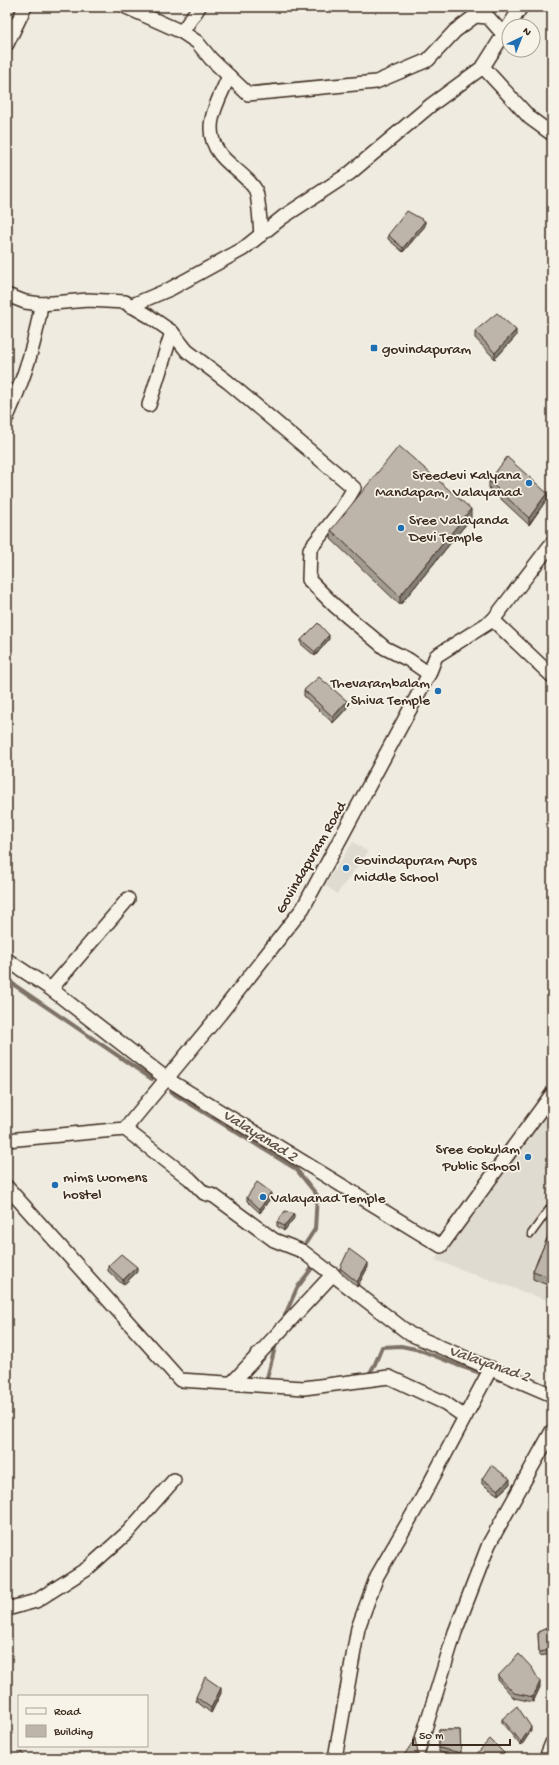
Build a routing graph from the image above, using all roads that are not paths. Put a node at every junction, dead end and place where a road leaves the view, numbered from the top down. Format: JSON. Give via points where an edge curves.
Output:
{"nodes":[{"id":1,"x":25,"y":7,"type":"edge"},
{"id":2,"x":126,"y":7,"type":"edge"},
{"id":3,"x":199,"y":7,"type":"edge"},
{"id":4,"x":521,"y":7,"type":"edge"},
{"id":5,"x":514,"y":18,"type":"edge"},
{"id":6,"x":182,"y":32,"type":"junction"},
{"id":7,"x":501,"y":32,"type":"edge"},
{"id":8,"x":501,"y":37,"type":"edge"},
{"id":9,"x":7,"y":44,"type":"edge"},
{"id":10,"x":483,"y":67,"type":"junction"},
{"id":11,"x":229,"y":76,"type":"junction"},
{"id":12,"x":552,"y":134,"type":"edge"},
{"id":13,"x":261,"y":235,"type":"junction"},
{"id":14,"x":7,"y":295,"type":"edge"},
{"id":15,"x":41,"y":304,"type":"junction"},
{"id":16,"x":130,"y":306,"type":"junction"},
{"id":17,"x":172,"y":332,"type":"junction"},
{"id":18,"x":149,"y":405,"type":"dead end"},
{"id":19,"x":7,"y":416,"type":"edge"},
{"id":20,"x":552,"y":543,"type":"edge"},
{"id":21,"x":493,"y":620,"type":"junction"},
{"id":22,"x":429,"y":674,"type":"junction"},
{"id":23,"x":552,"y":676,"type":"edge"},
{"id":24,"x":128,"y":899,"type":"dead end"},
{"id":25,"x":7,"y":960,"type":"edge"},
{"id":26,"x":51,"y":989,"type":"junction"},
{"id":27,"x":167,"y":1079,"type":"junction"},
{"id":28,"x":552,"y":1094,"type":"edge"},
{"id":29,"x":125,"y":1129,"type":"junction"},
{"id":30,"x":7,"y":1140,"type":"edge"},
{"id":31,"x":7,"y":1187,"type":"edge"},
{"id":32,"x":552,"y":1205,"type":"edge"},
{"id":33,"x":531,"y":1234,"type":"dead end"},
{"id":34,"x":332,"y":1274,"type":"junction"},
{"id":35,"x":491,"y":1368,"type":"junction"},
{"id":36,"x":232,"y":1383,"type":"junction"},
{"id":37,"x":552,"y":1395,"type":"edge"},
{"id":38,"x":465,"y":1416,"type":"junction"},
{"id":39,"x":552,"y":1431,"type":"edge"},
{"id":40,"x":174,"y":1480,"type":"dead end"},
{"id":41,"x":7,"y":1609,"type":"edge"},
{"id":42,"x":552,"y":1743,"type":"edge"},
{"id":43,"x":335,"y":1758,"type":"edge"},
{"id":44,"x":416,"y":1758,"type":"edge"},
{"id":45,"x":546,"y":1758,"type":"edge"}],
"edges":[{"from":1,"to":9,"type":"street"},
{"from":2,"to":6,"type":"street"},
{"from":3,"to":6,"type":"street"},
{"from":4,"to":5,"type":"street"},
{"from":6,"to":11,"type":"street","via":[[197,42]]},
{"from":7,"to":11,"type":"street","via":[[488,18],[475,16],[455,31],[428,60],[376,82],[248,94]]},
{"from":8,"to":10,"type":"street"},
{"from":10,"to":12,"type":"street","via":[[530,118]]},
{"from":10,"to":13,"type":"street","via":[[431,105],[350,173],[283,217]]},
{"from":11,"to":13,"type":"street","via":[[210,120],[212,138],[220,154],[256,190]]},
{"from":13,"to":16,"type":"street","via":[[243,249],[176,286]]},
{"from":14,"to":15,"type":"street"},
{"from":15,"to":16,"type":"street","via":[[88,300],[125,302]]},
{"from":15,"to":19,"type":"street","via":[[25,373]]},
{"from":16,"to":17,"type":"street"},
{"from":17,"to":18,"type":"street"},
{"from":17,"to":22,"type":"street","via":[[187,350],[354,488],[341,510],[310,549],[309,580],[384,648]]},
{"from":20,"to":21,"type":"street","name":"Govindapuram Road"},
{"from":21,"to":22,"type":"street","name":"Govindapuram Road","via":[[436,656]]},
{"from":21,"to":23,"type":"street"},
{"from":22,"to":27,"type":"street","name":"Govindapuram Road","via":[[303,908]]},
{"from":24,"to":26,"type":"street"},
{"from":25,"to":26,"type":"street"},
{"from":26,"to":27,"type":"street"},
{"from":27,"to":28,"type":"street","via":[[441,1246]]},
{"from":27,"to":29,"type":"street","name":"Govindapuram Road"},
{"from":29,"to":30,"type":"street"},
{"from":29,"to":34,"type":"street","via":[[190,1179],[204,1193],[214,1196],[274,1240],[302,1251]]},
{"from":31,"to":36,"type":"street","via":[[180,1380]]},
{"from":32,"to":33,"type":"lane"},
{"from":34,"to":35,"type":"street","via":[[410,1334]]},
{"from":34,"to":36,"type":"street"},
{"from":35,"to":37,"type":"street"},
{"from":35,"to":38,"type":"street"},
{"from":36,"to":38,"type":"street","via":[[304,1388],[389,1377],[445,1403]]},
{"from":38,"to":43,"type":"street","via":[[377,1576],[358,1628]]},
{"from":39,"to":44,"type":"street","via":[[489,1544],[455,1632]]},
{"from":40,"to":41,"type":"street","via":[[128,1532],[88,1568],[36,1601]]},
{"from":42,"to":45,"type":"street"}]}
